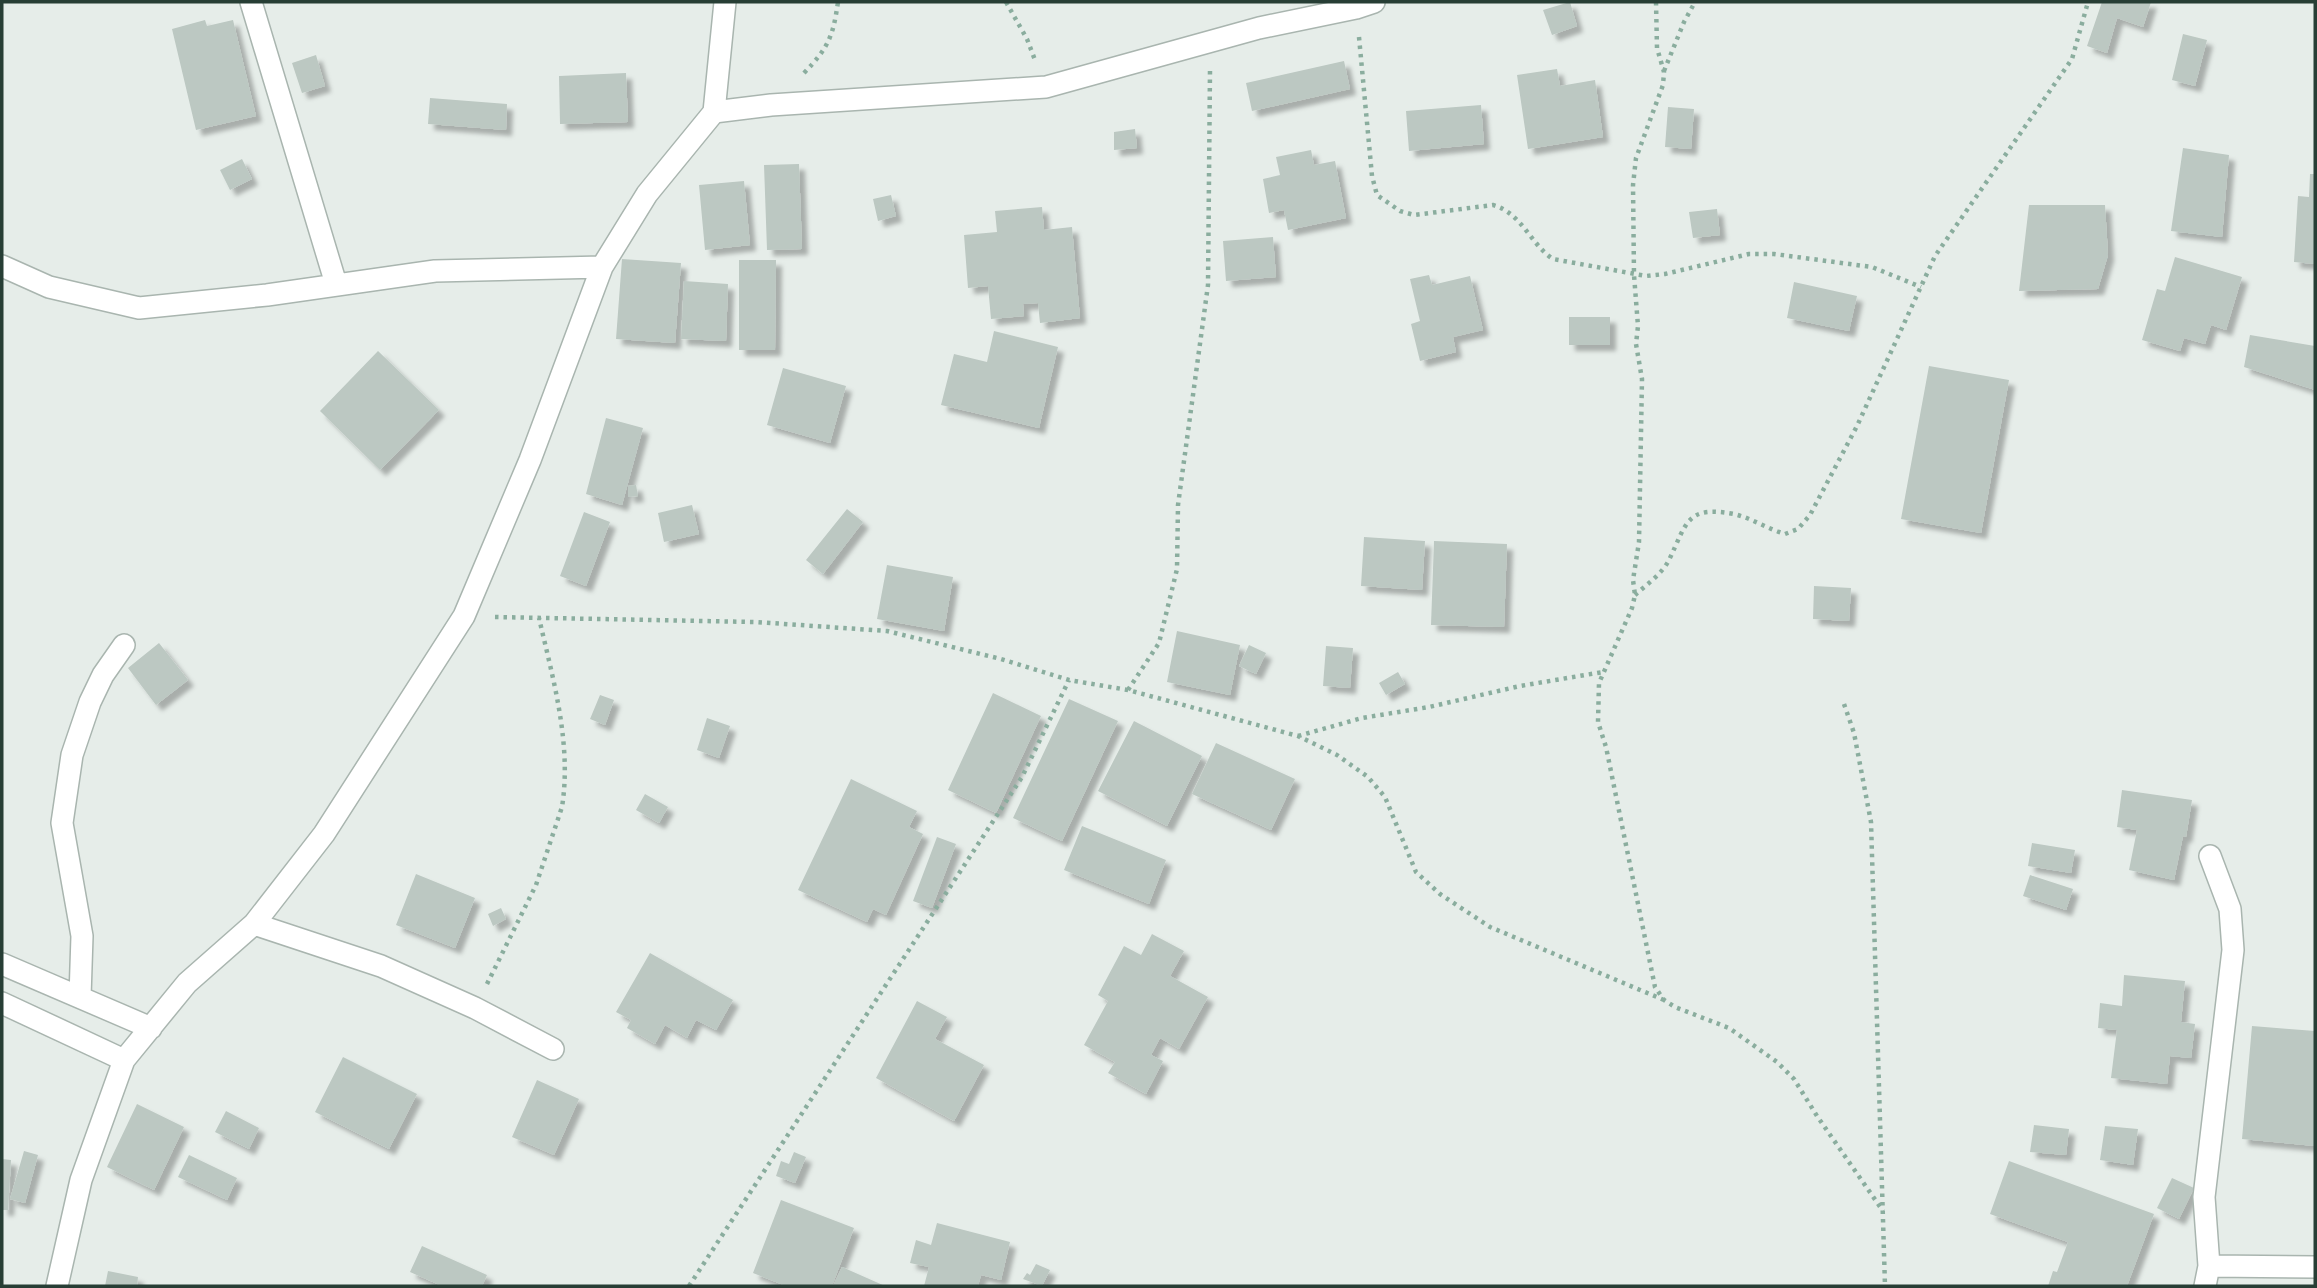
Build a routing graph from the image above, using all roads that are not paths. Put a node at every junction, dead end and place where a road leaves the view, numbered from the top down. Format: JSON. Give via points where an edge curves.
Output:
{"nodes":[{"id":1,"x":251,"y":2,"type":"edge"},
{"id":2,"x":725,"y":2,"type":"edge"},
{"id":3,"x":1365,"y":5,"type":"edge"},
{"id":4,"x":714,"y":112,"type":"junction"},
{"id":5,"x":2,"y":266,"type":"edge"},
{"id":6,"x":602,"y":267,"type":"junction"},
{"id":7,"x":336,"y":284,"type":"junction"},
{"id":8,"x":124,"y":645,"type":"dead end"},
{"id":9,"x":2210,"y":856,"type":"dead end"},
{"id":10,"x":254,"y":924,"type":"junction"},
{"id":11,"x":2,"y":964,"type":"edge"},
{"id":12,"x":80,"y":997,"type":"junction"},
{"id":13,"x":2,"y":1003,"type":"edge"},
{"id":14,"x":150,"y":1028,"type":"junction"},
{"id":15,"x":553,"y":1049,"type":"dead end"},
{"id":16,"x":124,"y":1060,"type":"junction"},
{"id":17,"x":2315,"y":1267,"type":"edge"},
{"id":18,"x":2207,"y":1276,"type":"edge"},
{"id":19,"x":57,"y":1286,"type":"edge"}],
"edges":[{"from":1,"to":7,"type":"street"},
{"from":2,"to":4,"type":"street"},
{"from":3,"to":4,"type":"street","via":[[1259,28],[1046,87]]},
{"from":4,"to":6,"type":"street","via":[[647,194]]},
{"from":5,"to":7,"type":"street","via":[[49,287],[139,308]]},
{"from":6,"to":7,"type":"street","via":[[436,271]]},
{"from":6,"to":10,"type":"street","via":[[530,460],[464,616],[324,834]]},
{"from":8,"to":12,"type":"street","via":[[90,702],[72,755],[62,823],[82,936]]},
{"from":9,"to":18,"type":"street","via":[[2231,909],[2233,950],[2204,1197]]},
{"from":10,"to":14,"type":"street","via":[[187,983]]},
{"from":10,"to":15,"type":"street","via":[[381,966]]},
{"from":11,"to":12,"type":"street"},
{"from":12,"to":14,"type":"street"},
{"from":13,"to":16,"type":"street"},
{"from":14,"to":16,"type":"street"},
{"from":16,"to":19,"type":"street","via":[[81,1180]]},
{"from":17,"to":18,"type":"street"}]}
